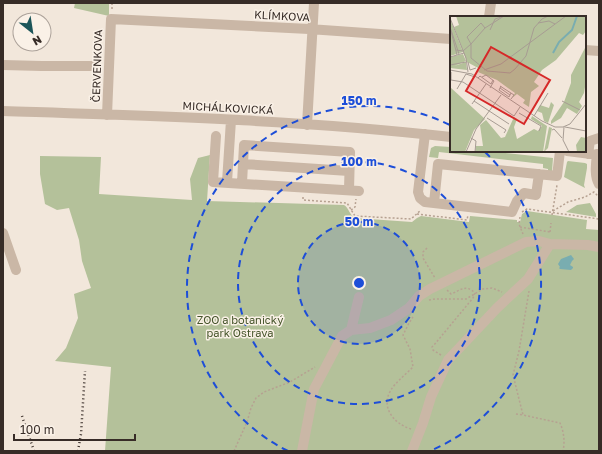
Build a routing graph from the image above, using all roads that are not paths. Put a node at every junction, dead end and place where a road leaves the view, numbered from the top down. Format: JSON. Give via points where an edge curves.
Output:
{"nodes":[{"id":1,"x":314,"y":3,"type":"edge"},
{"id":2,"x":490,"y":3,"type":"edge"},
{"id":3,"x":489,"y":16,"type":"edge"},
{"id":4,"x":111,"y":19,"type":"joint"},
{"id":5,"x":312,"y":29,"type":"junction"},
{"id":6,"x":450,"y":39,"type":"edge"},
{"id":7,"x":586,"y":50,"type":"edge"},
{"id":8,"x":599,"y":51,"type":"edge"},
{"id":9,"x":3,"y":65,"type":"edge"},
{"id":10,"x":93,"y":66,"type":"dead end"},
{"id":11,"x":3,"y":111,"type":"edge"},
{"id":12,"x":107,"y":115,"type":"junction"},
{"id":13,"x":231,"y":120,"type":"junction"},
{"id":14,"x":307,"y":125,"type":"junction"},
{"id":15,"x":425,"y":134,"type":"junction"},
{"id":16,"x":216,"y":136,"type":"dead end"},
{"id":17,"x":450,"y":137,"type":"edge"},
{"id":18,"x":599,"y":138,"type":"edge"},
{"id":19,"x":560,"y":152,"type":"edge"},
{"id":20,"x":576,"y":152,"type":"edge"},
{"id":21,"x":595,"y":154,"type":"edge"},
{"id":22,"x":243,"y":164,"type":"junction"},
{"id":23,"x":350,"y":171,"type":"junction"},
{"id":24,"x":539,"y":174,"type":"junction"},
{"id":25,"x":227,"y":182,"type":"junction"},
{"id":26,"x":242,"y":183,"type":"junction"},
{"id":27,"x":599,"y":184,"type":"edge"},
{"id":28,"x":349,"y":190,"type":"junction"},
{"id":29,"x":360,"y":191,"type":"dead end"},
{"id":30,"x":422,"y":200,"type":"junction"},
{"id":31,"x":3,"y":233,"type":"edge"},
{"id":32,"x":550,"y":244,"type":"junction"},
{"id":33,"x":599,"y":247,"type":"edge"},
{"id":34,"x":16,"y":270,"type":"dead end"},
{"id":35,"x":360,"y":298,"type":"dead end"},
{"id":36,"x":351,"y":330,"type":"junction"},
{"id":37,"x":302,"y":451,"type":"edge"},
{"id":38,"x":412,"y":451,"type":"edge"}],
"edges":[{"from":1,"to":5,"type":"street"},
{"from":2,"to":3,"type":"street"},
{"from":4,"to":5,"type":"street","name":"KLÍMKOVA"},
{"from":4,"to":12,"type":"street","name":"ČERVENKOVA"},
{"from":5,"to":6,"type":"street","name":"KLÍMKOVA"},
{"from":5,"to":14,"type":"street"},
{"from":7,"to":8,"type":"street"},
{"from":9,"to":10,"type":"street"},
{"from":11,"to":12,"type":"street","name":"MICHÁLKOVICKÁ"},
{"from":12,"to":13,"type":"street","name":"MICHÁLKOVICKÁ"},
{"from":13,"to":14,"type":"street","name":"MICHÁLKOVICKÁ"},
{"from":13,"to":25,"type":"street"},
{"from":14,"to":15,"type":"street","name":"MICHÁLKOVICKÁ"},
{"from":15,"to":17,"type":"street","name":"MICHÁLKOVICKÁ"},
{"from":15,"to":30,"type":"street","via":[[418,192]]},
{"from":16,"to":25,"type":"street","via":[[213,182]]},
{"from":18,"to":21,"type":"street","via":[[590,141]]},
{"from":19,"to":24,"type":"street","via":[[557,176]]},
{"from":20,"to":21,"type":"street"},
{"from":21,"to":27,"type":"street","via":[[596,179]]},
{"from":22,"to":23,"type":"street"},
{"from":22,"to":23,"type":"street","via":[[244,145],[266,146],[350,152]]},
{"from":22,"to":26,"type":"street"},
{"from":23,"to":28,"type":"street"},
{"from":24,"to":30,"type":"street","via":[[438,164]]},
{"from":24,"to":30,"type":"street","via":[[536,195],[524,193],[512,212]]},
{"from":25,"to":26,"type":"street"},
{"from":26,"to":28,"type":"street"},
{"from":28,"to":29,"type":"street"},
{"from":31,"to":34,"type":"street"},
{"from":32,"to":33,"type":"street"},
{"from":32,"to":36,"type":"street","via":[[539,241],[526,242],[419,296],[409,308],[392,320],[370,328]]},
{"from":32,"to":38,"type":"street","via":[[528,279],[448,360],[431,397]]},
{"from":35,"to":36,"type":"street"},
{"from":36,"to":37,"type":"street","via":[[342,336],[314,389]]}]}
